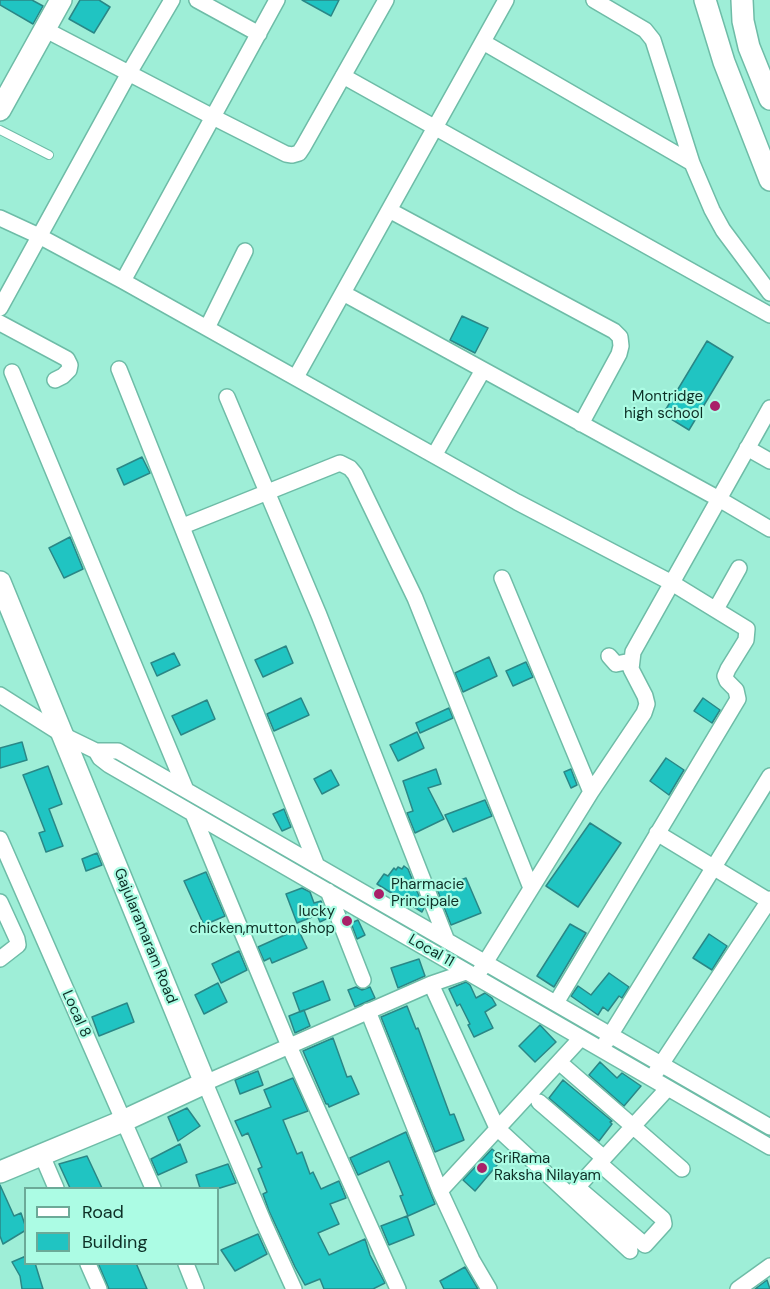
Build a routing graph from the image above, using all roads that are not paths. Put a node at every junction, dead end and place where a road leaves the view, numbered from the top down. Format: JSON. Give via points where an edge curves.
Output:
{"nodes":[{"id":1,"x":61,"y":0,"type":"edge"},
{"id":2,"x":172,"y":0,"type":"edge"},
{"id":3,"x":197,"y":0,"type":"edge"},
{"id":4,"x":277,"y":0,"type":"edge"},
{"id":5,"x":386,"y":0,"type":"edge"},
{"id":6,"x":506,"y":0,"type":"edge"},
{"id":7,"x":594,"y":0,"type":"edge"},
{"id":8,"x":705,"y":0,"type":"edge"},
{"id":9,"x":742,"y":0,"type":"edge"},
{"id":10,"x":46,"y":30,"type":"junction"},
{"id":11,"x":259,"y":34,"type":"junction"},
{"id":12,"x":483,"y":42,"type":"junction"},
{"id":13,"x":129,"y":73,"type":"junction"},
{"id":14,"x":343,"y":76,"type":"junction"},
{"id":15,"x":770,"y":99,"type":"edge"},
{"id":16,"x":0,"y":110,"type":"edge"},
{"id":17,"x":213,"y":117,"type":"junction"},
{"id":18,"x":435,"y":128,"type":"junction"},
{"id":19,"x":0,"y":130,"type":"edge"},
{"id":20,"x":49,"y":155,"type":"dead end"},
{"id":21,"x":692,"y":163,"type":"junction"},
{"id":22,"x":770,"y":180,"type":"edge"},
{"id":23,"x":389,"y":210,"type":"junction"},
{"id":24,"x":0,"y":218,"type":"edge"},
{"id":25,"x":39,"y":236,"type":"junction"},
{"id":26,"x":245,"y":251,"type":"dead end"},
{"id":27,"x":123,"y":281,"type":"junction"},
{"id":28,"x":343,"y":293,"type":"junction"},
{"id":29,"x":770,"y":293,"type":"edge"},
{"id":30,"x":0,"y":308,"type":"edge"},
{"id":31,"x":770,"y":315,"type":"edge"},
{"id":32,"x":0,"y":323,"type":"edge"},
{"id":33,"x":207,"y":328,"type":"junction"},
{"id":34,"x":119,"y":369,"type":"dead end"},
{"id":35,"x":483,"y":370,"type":"junction"},
{"id":36,"x":12,"y":372,"type":"dead end"},
{"id":37,"x":296,"y":378,"type":"junction"},
{"id":38,"x":55,"y":380,"type":"dead end"},
{"id":39,"x":227,"y":397,"type":"dead end"},
{"id":40,"x":770,"y":408,"type":"edge"},
{"id":41,"x":581,"y":424,"type":"junction"},
{"id":42,"x":747,"y":448,"type":"junction"},
{"id":43,"x":435,"y":454,"type":"junction"},
{"id":44,"x":770,"y":461,"type":"edge"},
{"id":45,"x":266,"y":493,"type":"junction"},
{"id":46,"x":719,"y":499,"type":"junction"},
{"id":47,"x":183,"y":526,"type":"junction"},
{"id":48,"x":770,"y":529,"type":"edge"},
{"id":49,"x":739,"y":568,"type":"dead end"},
{"id":50,"x":502,"y":578,"type":"dead end"},
{"id":51,"x":0,"y":582,"type":"edge"},
{"id":52,"x":672,"y":583,"type":"junction"},
{"id":53,"x":716,"y":609,"type":"junction"},
{"id":54,"x":609,"y":657,"type":"dead end"},
{"id":55,"x":631,"y":661,"type":"junction"},
{"id":56,"x":0,"y":695,"type":"edge"},
{"id":57,"x":63,"y":735,"type":"junction"},
{"id":58,"x":96,"y":751,"type":"junction"},
{"id":59,"x":770,"y":776,"type":"edge"},
{"id":60,"x":186,"y":790,"type":"junction"},
{"id":61,"x":591,"y":792,"type":"junction"},
{"id":62,"x":193,"y":814,"type":"junction"},
{"id":63,"x":226,"y":814,"type":"junction"},
{"id":64,"x":218,"y":829,"type":"junction"},
{"id":65,"x":657,"y":833,"type":"junction"},
{"id":66,"x":0,"y":839,"type":"edge"},
{"id":67,"x":317,"y":866,"type":"junction"},
{"id":68,"x":714,"y":868,"type":"junction"},
{"id":69,"x":531,"y":888,"type":"junction"},
{"id":70,"x":328,"y":891,"type":"junction"},
{"id":71,"x":361,"y":891,"type":"junction"},
{"id":72,"x":770,"y":900,"type":"edge"},
{"id":73,"x":0,"y":902,"type":"edge"},
{"id":74,"x":353,"y":906,"type":"junction"},
{"id":75,"x":447,"y":941,"type":"junction"},
{"id":76,"x":0,"y":959,"type":"edge"},
{"id":77,"x":485,"y":963,"type":"junction"},
{"id":78,"x":471,"y":975,"type":"junction"},
{"id":79,"x":363,"y":980,"type":"dead end"},
{"id":80,"x":431,"y":984,"type":"junction"},
{"id":81,"x":556,"y":1003,"type":"junction"},
{"id":82,"x":368,"y":1011,"type":"junction"},
{"id":83,"x":610,"y":1035,"type":"junction"},
{"id":84,"x":581,"y":1038,"type":"junction"},
{"id":85,"x":289,"y":1046,"type":"junction"},
{"id":86,"x":602,"y":1050,"type":"junction"},
{"id":87,"x":661,"y":1065,"type":"junction"},
{"id":88,"x":560,"y":1069,"type":"junction"},
{"id":89,"x":652,"y":1079,"type":"junction"},
{"id":90,"x":205,"y":1083,"type":"junction"},
{"id":91,"x":668,"y":1088,"type":"junction"},
{"id":92,"x":539,"y":1101,"type":"dead end"},
{"id":93,"x":735,"y":1107,"type":"junction"},
{"id":94,"x":123,"y":1121,"type":"junction"},
{"id":95,"x":726,"y":1122,"type":"junction"},
{"id":96,"x":770,"y":1127,"type":"edge"},
{"id":97,"x":497,"y":1128,"type":"junction"},
{"id":98,"x":630,"y":1130,"type":"junction"},
{"id":99,"x":770,"y":1147,"type":"edge"},
{"id":100,"x":41,"y":1153,"type":"junction"},
{"id":101,"x":602,"y":1161,"type":"junction"},
{"id":102,"x":682,"y":1169,"type":"dead end"},
{"id":103,"x":0,"y":1172,"type":"edge"},
{"id":104,"x":56,"y":1187,"type":"edge"},
{"id":105,"x":153,"y":1187,"type":"edge"},
{"id":106,"x":440,"y":1191,"type":"junction"},
{"id":107,"x":573,"y":1192,"type":"junction"},
{"id":108,"x":630,"y":1251,"type":"dead end"},
{"id":109,"x":89,"y":1265,"type":"edge"},
{"id":110,"x":187,"y":1265,"type":"edge"},
{"id":111,"x":768,"y":1271,"type":"edge"},
{"id":112,"x":99,"y":1289,"type":"edge"},
{"id":113,"x":196,"y":1289,"type":"edge"},
{"id":114,"x":294,"y":1289,"type":"edge"},
{"id":115,"x":398,"y":1289,"type":"edge"},
{"id":116,"x":489,"y":1289,"type":"edge"},
{"id":117,"x":738,"y":1289,"type":"edge"}],
"edges":[{"from":1,"to":10,"type":"main road"},
{"from":2,"to":13,"type":"street"},
{"from":3,"to":11,"type":"street"},
{"from":4,"to":11,"type":"street"},
{"from":5,"to":14,"type":"street"},
{"from":6,"to":12,"type":"street"},
{"from":7,"to":21,"type":"street","via":[[645,30],[653,40]]},
{"from":8,"to":22,"type":"main road","via":[[724,62]]},
{"from":9,"to":15,"type":"main road","via":[[749,47]]},
{"from":10,"to":13,"type":"street"},
{"from":10,"to":16,"type":"main road"},
{"from":11,"to":17,"type":"street"},
{"from":12,"to":18,"type":"street"},
{"from":12,"to":21,"type":"street"},
{"from":13,"to":17,"type":"street"},
{"from":13,"to":25,"type":"street"},
{"from":14,"to":17,"type":"street","via":[[299,153],[286,154]]},
{"from":14,"to":18,"type":"street"},
{"from":17,"to":27,"type":"street"},
{"from":18,"to":23,"type":"street"},
{"from":18,"to":31,"type":"street"},
{"from":19,"to":20,"type":"lane"},
{"from":21,"to":29,"type":"street","via":[[711,210]]},
{"from":23,"to":28,"type":"street"},
{"from":23,"to":41,"type":"street","via":[[620,337],[619,354]]},
{"from":24,"to":25,"type":"street"},
{"from":25,"to":27,"type":"street"},
{"from":25,"to":30,"type":"street"},
{"from":26,"to":33,"type":"street"},
{"from":27,"to":33,"type":"street"},
{"from":28,"to":35,"type":"street"},
{"from":28,"to":37,"type":"street"},
{"from":32,"to":38,"type":"street","via":[[67,359],[69,370]]},
{"from":33,"to":37,"type":"street"},
{"from":34,"to":47,"type":"street"},
{"from":35,"to":41,"type":"street"},
{"from":35,"to":43,"type":"street"},
{"from":36,"to":60,"type":"street"},
{"from":37,"to":43,"type":"street"},
{"from":39,"to":45,"type":"street"},
{"from":40,"to":42,"type":"street"},
{"from":41,"to":46,"type":"street"},
{"from":42,"to":44,"type":"street"},
{"from":42,"to":46,"type":"street"},
{"from":43,"to":52,"type":"street"},
{"from":45,"to":47,"type":"street"},
{"from":45,"to":69,"type":"street","via":[[340,463],[355,474],[415,598]]},
{"from":45,"to":75,"type":"street","via":[[319,615]]},
{"from":46,"to":48,"type":"street"},
{"from":46,"to":52,"type":"street"},
{"from":47,"to":67,"type":"street"},
{"from":49,"to":53,"type":"street"},
{"from":50,"to":61,"type":"street"},
{"from":51,"to":57,"type":"main road","name":"Gajularamaram Road"},
{"from":52,"to":53,"type":"street"},
{"from":52,"to":55,"type":"street"},
{"from":53,"to":65,"type":"street","via":[[747,629],[746,640],[726,676],[738,699]]},
{"from":54,"to":55,"type":"street","via":[[616,664]]},
{"from":55,"to":61,"type":"street","via":[[647,704]]},
{"from":56,"to":57,"type":"street","name":"Local 11"},
{"from":57,"to":58,"type":"street","name":"Local 11"},
{"from":57,"to":90,"type":"main road","name":"Gajularamaram Road"},
{"from":58,"to":60,"type":"street","name":"Local 11","via":[[118,751]]},
{"from":58,"to":62,"type":"street","name":"Local 11","via":[[109,765]]},
{"from":59,"to":68,"type":"street"},
{"from":60,"to":63,"type":"street","name":"Local 11"},
{"from":61,"to":69,"type":"street"},
{"from":62,"to":64,"type":"street","name":"Local 11"},
{"from":62,"to":85,"type":"street"},
{"from":63,"to":64,"type":"street"},
{"from":63,"to":67,"type":"street","name":"Local 11"},
{"from":64,"to":70,"type":"street","name":"Local 11"},
{"from":65,"to":68,"type":"street"},
{"from":65,"to":81,"type":"street"},
{"from":66,"to":94,"type":"street","name":"Local 8"},
{"from":67,"to":71,"type":"street","name":"Local 11"},
{"from":68,"to":72,"type":"street"},
{"from":68,"to":83,"type":"street"},
{"from":69,"to":77,"type":"street"},
{"from":70,"to":74,"type":"street","name":"Local 11"},
{"from":70,"to":79,"type":"street"},
{"from":71,"to":74,"type":"street"},
{"from":71,"to":75,"type":"street","name":"Local 11"},
{"from":72,"to":87,"type":"street"},
{"from":73,"to":76,"type":"street","via":[[18,945]]},
{"from":74,"to":78,"type":"street","name":"Local 11"},
{"from":75,"to":77,"type":"street","name":"Local 11"},
{"from":77,"to":78,"type":"street"},
{"from":77,"to":81,"type":"street","name":"Local 11"},
{"from":78,"to":80,"type":"street"},
{"from":78,"to":84,"type":"street","name":"Local 11"},
{"from":80,"to":82,"type":"street"},
{"from":80,"to":97,"type":"street"},
{"from":81,"to":83,"type":"street","name":"Local 11"},
{"from":82,"to":85,"type":"street"},
{"from":82,"to":106,"type":"street"},
{"from":83,"to":86,"type":"street"},
{"from":83,"to":87,"type":"street","name":"Local 11"},
{"from":84,"to":86,"type":"street","name":"Local 11"},
{"from":84,"to":88,"type":"street"},
{"from":85,"to":90,"type":"street"},
{"from":85,"to":115,"type":"street"},
{"from":86,"to":89,"type":"street","name":"Local 11"},
{"from":87,"to":89,"type":"street"},
{"from":87,"to":93,"type":"street","name":"Local 11"},
{"from":88,"to":97,"type":"street"},
{"from":88,"to":98,"type":"street"},
{"from":89,"to":91,"type":"street","name":"Local 11"},
{"from":90,"to":94,"type":"main road"},
{"from":90,"to":114,"type":"street"},
{"from":91,"to":95,"type":"street","name":"Local 11"},
{"from":91,"to":98,"type":"street"},
{"from":92,"to":101,"type":"street"},
{"from":93,"to":95,"type":"street"},
{"from":93,"to":96,"type":"street","name":"Local 11"},
{"from":94,"to":100,"type":"main road"},
{"from":94,"to":105,"type":"street","name":"Local 8"},
{"from":95,"to":99,"type":"street","name":"Local 11"},
{"from":97,"to":106,"type":"street"},
{"from":97,"to":107,"type":"street"},
{"from":98,"to":101,"type":"street"},
{"from":98,"to":102,"type":"street"},
{"from":100,"to":103,"type":"main road"},
{"from":100,"to":104,"type":"street"},
{"from":101,"to":107,"type":"street"},
{"from":101,"to":107,"type":"street","via":[[663,1220],[664,1224],[645,1245]]},
{"from":106,"to":116,"type":"street"},
{"from":107,"to":108,"type":"street"},
{"from":109,"to":112,"type":"street"},
{"from":110,"to":113,"type":"street"},
{"from":111,"to":117,"type":"street"}]}
